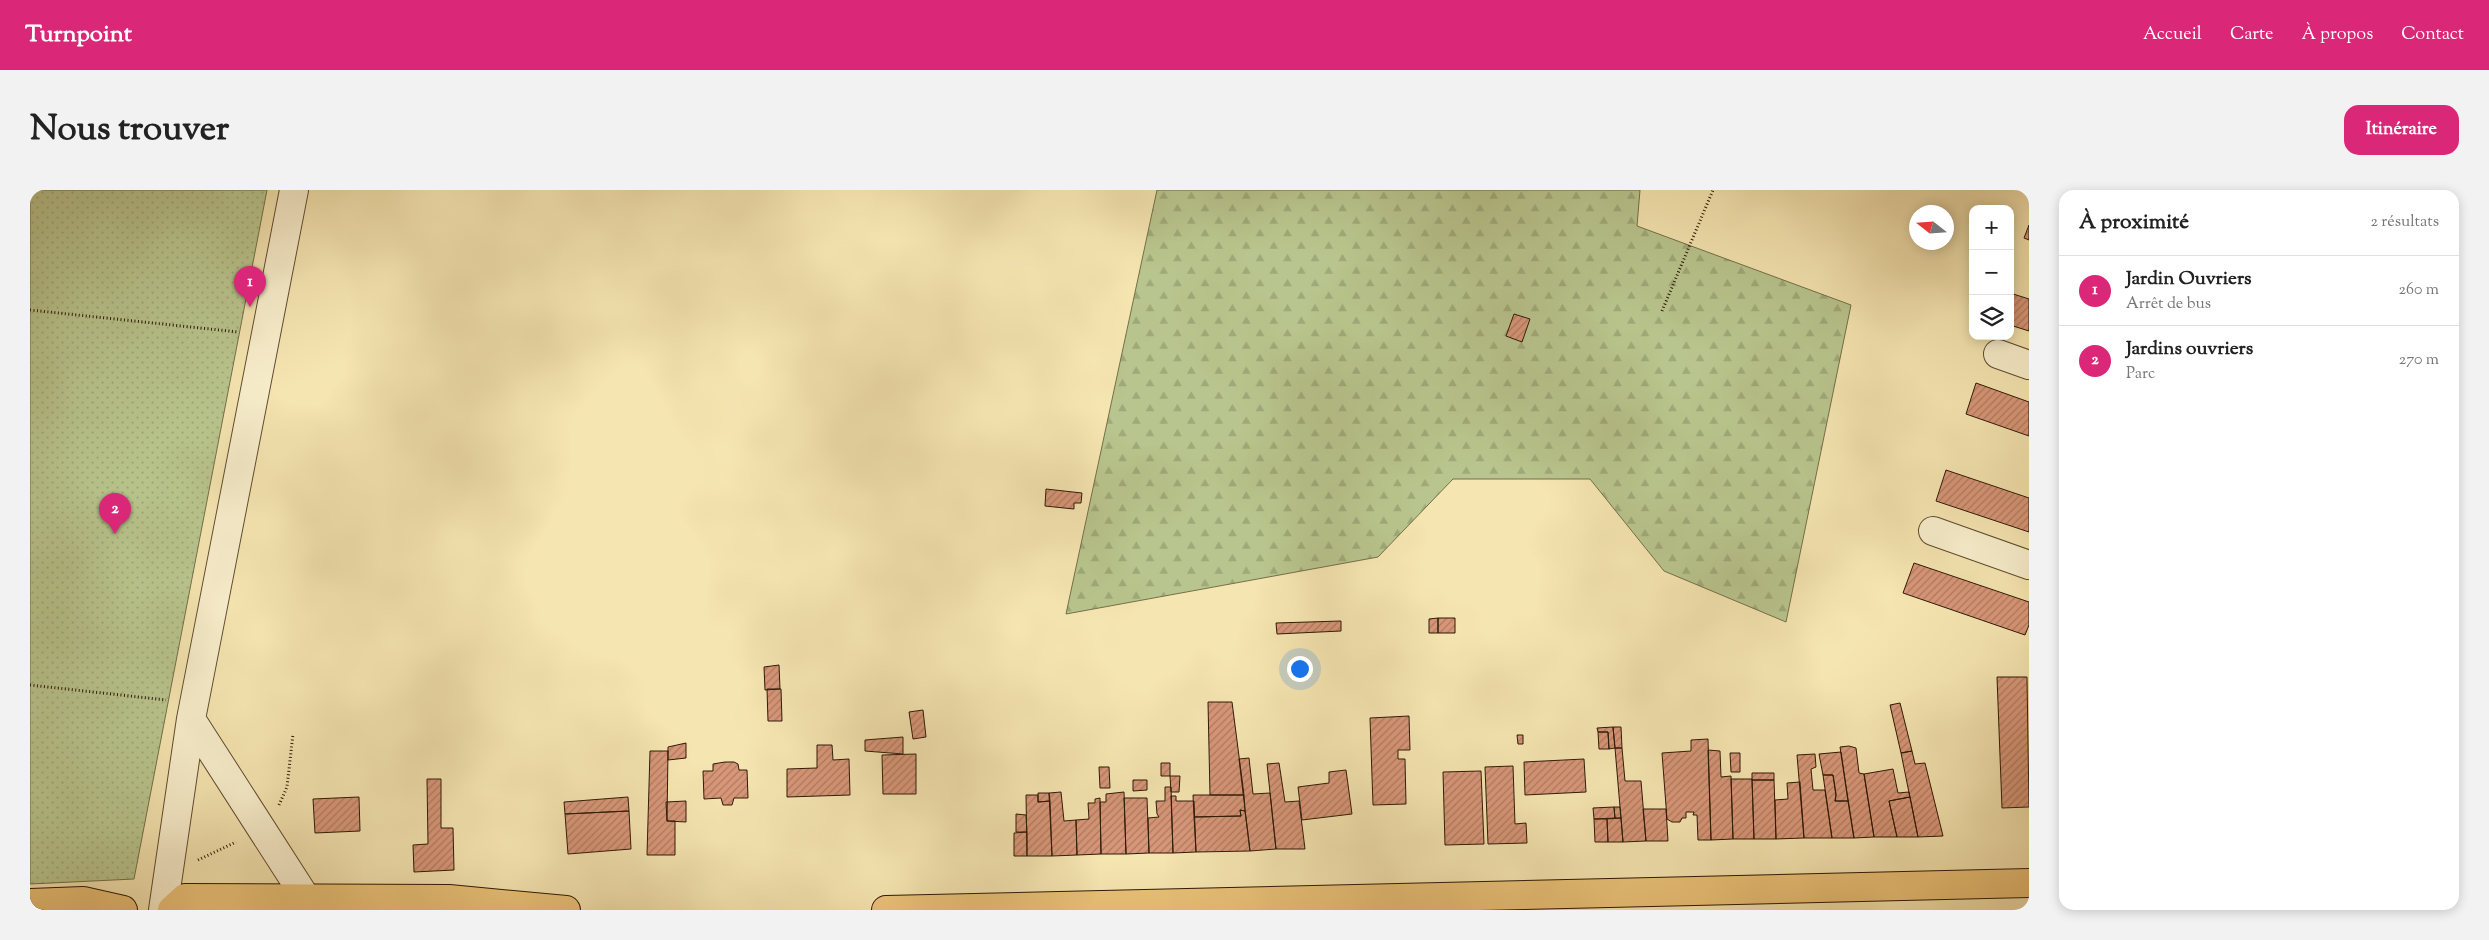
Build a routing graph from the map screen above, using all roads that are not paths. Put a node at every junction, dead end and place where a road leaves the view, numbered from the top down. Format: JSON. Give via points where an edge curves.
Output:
{"nodes":[{"id":1,"x":294,"y":190,"type":"edge"},
{"id":2,"x":1998,"y":354,"type":"dead end"},
{"id":3,"x":2029,"y":365,"type":"edge"},
{"id":4,"x":1933,"y":531,"type":"dead end"},
{"id":5,"x":2029,"y":565,"type":"edge"},
{"id":6,"x":192,"y":713,"type":"junction"},
{"id":7,"x":2029,"y":883,"type":"edge"},
{"id":8,"x":306,"y":898,"type":"junction"},
{"id":9,"x":30,"y":903,"type":"edge"},
{"id":10,"x":373,"y":904,"type":"edge"},
{"id":11,"x":83,"y":906,"type":"edge"},
{"id":12,"x":123,"y":910,"type":"edge"},
{"id":13,"x":163,"y":910,"type":"edge"},
{"id":14,"x":172,"y":910,"type":"edge"},
{"id":15,"x":566,"y":910,"type":"edge"},
{"id":16,"x":886,"y":910,"type":"edge"}],
"edges":[{"from":1,"to":6,"type":"street"},
{"from":2,"to":3,"type":"street"},
{"from":4,"to":5,"type":"street"},
{"from":6,"to":8,"type":"street"},
{"from":6,"to":13,"type":"street"},
{"from":7,"to":16,"type":"main road"},
{"from":8,"to":10,"type":"main road"},
{"from":8,"to":14,"type":"main road","via":[[185,898]]},
{"from":9,"to":11,"type":"main road"},
{"from":10,"to":15,"type":"main road","via":[[450,899]]},
{"from":11,"to":12,"type":"main road"}]}
